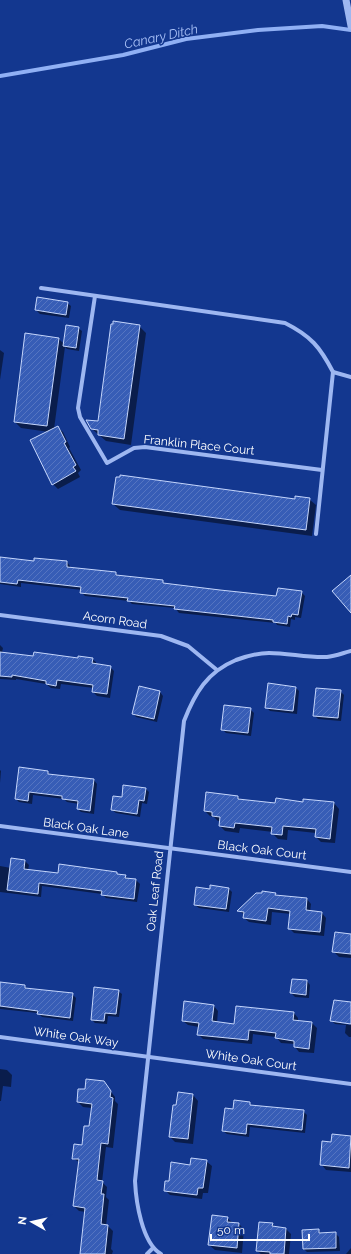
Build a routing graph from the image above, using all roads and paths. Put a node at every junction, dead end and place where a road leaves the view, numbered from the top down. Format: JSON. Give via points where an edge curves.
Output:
{"nodes":[{"id":1,"x":346,"y":0,"type":"edge"},
{"id":2,"x":351,"y":26,"type":"edge"},
{"id":3,"x":41,"y":288,"type":"dead end"},
{"id":4,"x":95,"y":296,"type":"junction"},
{"id":5,"x":333,"y":372,"type":"junction"},
{"id":6,"x":351,"y":377,"type":"edge"},
{"id":7,"x":322,"y":470,"type":"junction"},
{"id":8,"x":316,"y":534,"type":"dead end"},
{"id":9,"x":0,"y":615,"type":"edge"},
{"id":10,"x":351,"y":651,"type":"edge"},
{"id":11,"x":217,"y":670,"type":"junction"},
{"id":12,"x":0,"y":826,"type":"edge"},
{"id":13,"x":170,"y":849,"type":"junction"},
{"id":14,"x":351,"y":872,"type":"edge"},
{"id":15,"x":0,"y":1037,"type":"edge"},
{"id":16,"x":148,"y":1057,"type":"junction"},
{"id":17,"x":351,"y":1084,"type":"edge"},
{"id":18,"x":153,"y":1248,"type":"junction"},
{"id":19,"x":147,"y":1254,"type":"edge"},
{"id":20,"x":161,"y":1254,"type":"edge"}],
"edges":[{"from":1,"to":2,"type":"street"},
{"from":3,"to":4,"type":"street"},
{"from":4,"to":5,"type":"street","via":[[284,324],[299,330],[313,341]]},
{"from":4,"to":7,"type":"street","name":"Franklin Place Court","via":[[78,408],[80,417],[107,463],[134,448],[145,447]]},
{"from":5,"to":6,"type":"street"},
{"from":5,"to":7,"type":"street"},
{"from":7,"to":8,"type":"street"},
{"from":9,"to":11,"type":"street","name":"Acorn Road","via":[[160,636],[188,646]]},
{"from":10,"to":11,"type":"street","name":"Oak Leaf Road","via":[[328,657],[252,654]]},
{"from":11,"to":13,"type":"street","name":"Oak Leaf Road","via":[[195,695],[184,721]]},
{"from":12,"to":13,"type":"street","name":"Black Oak Lane"},
{"from":13,"to":14,"type":"street","name":"Black Oak Court"},
{"from":13,"to":16,"type":"street","name":"Oak Leaf Road"},
{"from":15,"to":16,"type":"street","name":"White Oak Way"},
{"from":16,"to":17,"type":"street","name":"White Oak Court"},
{"from":16,"to":18,"type":"street","name":"Oak Leaf Road","via":[[134,1181],[140,1216]]},
{"from":18,"to":19,"type":"street"},
{"from":18,"to":20,"type":"street"}]}
